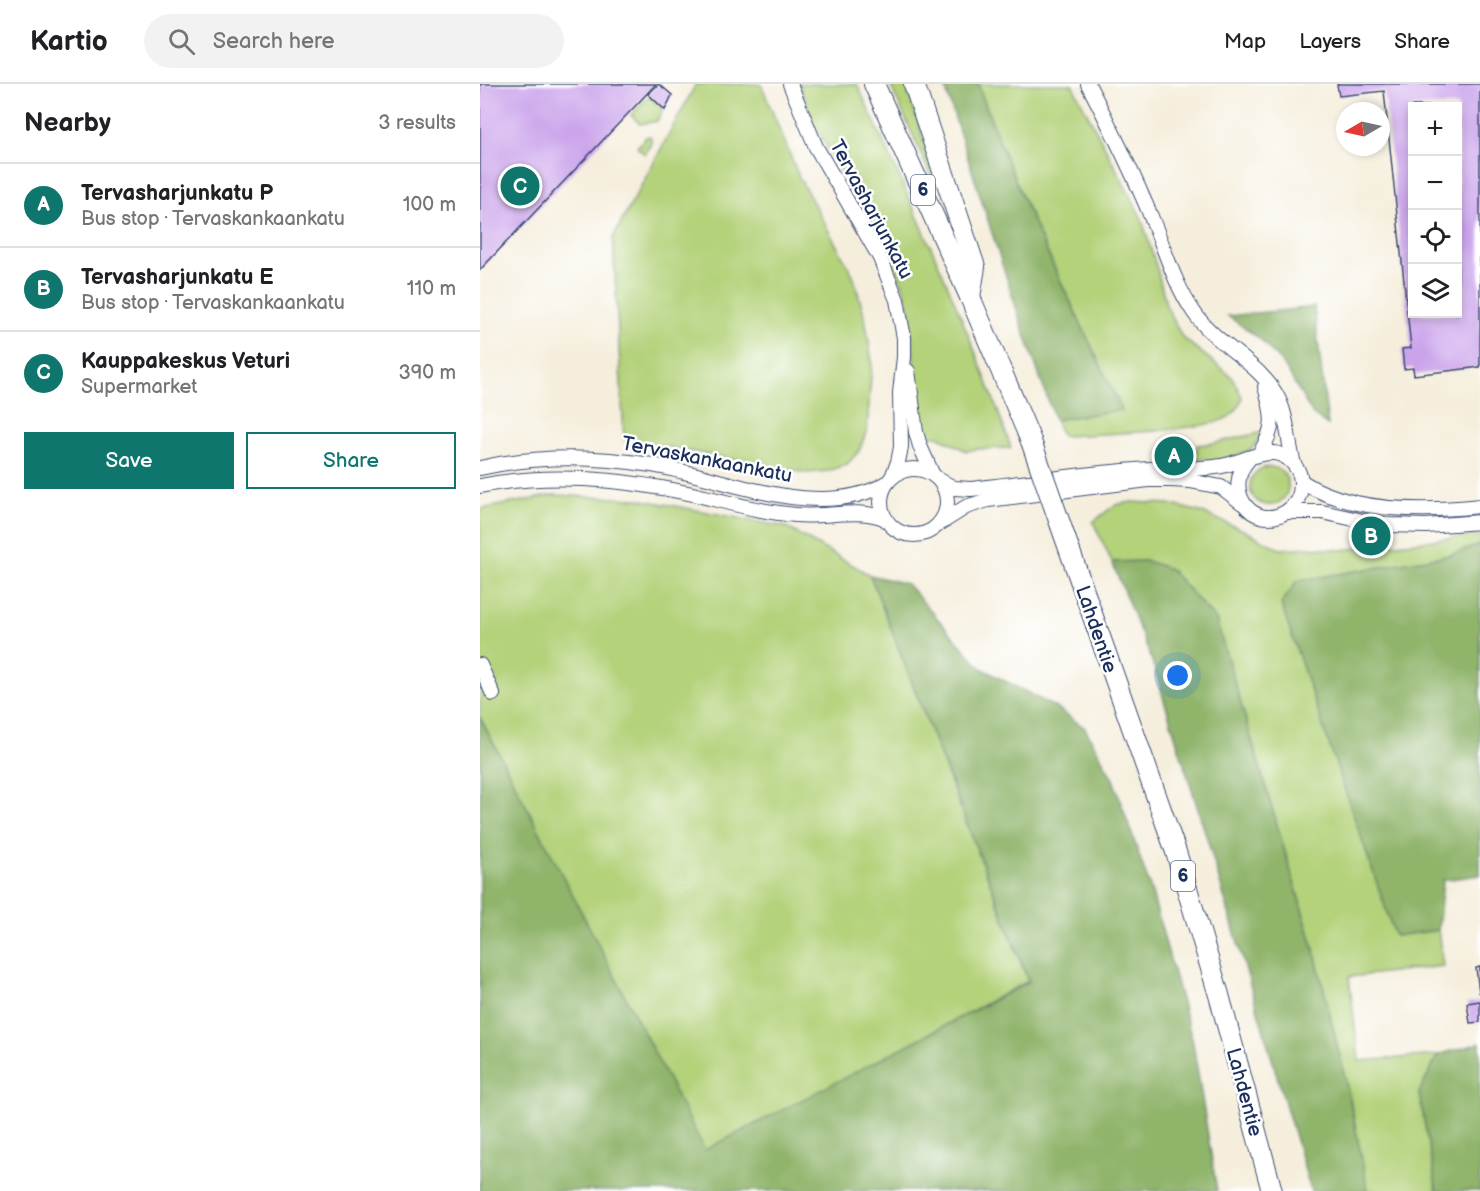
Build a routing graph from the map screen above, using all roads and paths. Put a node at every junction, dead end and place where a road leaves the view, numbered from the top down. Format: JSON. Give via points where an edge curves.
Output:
{"nodes":[{"id":1,"x":790,"y":84,"type":"edge"},
{"id":2,"x":874,"y":84,"type":"edge"},
{"id":3,"x":914,"y":84,"type":"edge"},
{"id":4,"x":1090,"y":85,"type":"edge"},
{"id":5,"x":970,"y":297,"type":"junction"},
{"id":6,"x":904,"y":357,"type":"junction"},
{"id":7,"x":1256,"y":369,"type":"junction"},
{"id":8,"x":1254,"y":457,"type":"junction"},
{"id":9,"x":1294,"y":464,"type":"junction"},
{"id":10,"x":480,"y":468,"type":"edge"},
{"id":11,"x":936,"y":477,"type":"junction"},
{"id":12,"x":890,"y":480,"type":"junction"},
{"id":13,"x":1301,"y":481,"type":"junction"},
{"id":14,"x":480,"y":486,"type":"edge"},
{"id":15,"x":1244,"y":504,"type":"junction"},
{"id":16,"x":1480,"y":506,"type":"edge"},
{"id":17,"x":1286,"y":512,"type":"junction"},
{"id":18,"x":886,"y":519,"type":"junction"},
{"id":19,"x":1480,"y":522,"type":"edge"},
{"id":20,"x":939,"y":524,"type":"junction"},
{"id":21,"x":480,"y":665,"type":"edge"},
{"id":22,"x":493,"y":694,"type":"dead end"},
{"id":23,"x":1272,"y":1191,"type":"edge"}],
"edges":[{"from":1,"to":6,"type":"street","name":"Tervasharjunkatu","via":[[816,147],[890,279],[901,319]]},
{"from":2,"to":5,"type":"highway","name":"Lahdentie","number":"6"},
{"from":3,"to":5,"type":"highway","via":[[975,267]]},
{"from":4,"to":7,"type":"street","via":[[1193,311],[1212,333]]},
{"from":5,"to":23,"type":"highway","name":"Lahdentie","number":"6","bridge":true,"via":[[1030,441],[1176,852]]},
{"from":6,"to":11,"type":"street","name":"Tervasharjunkatu","via":[[916,432]]},
{"from":6,"to":12,"type":"street","name":"Tervasharjunkatu","via":[[901,447]]},
{"from":7,"to":8,"type":"street","via":[[1265,387],[1272,429]]},
{"from":7,"to":9,"type":"street","via":[[1283,410]]},
{"from":8,"to":9,"type":"street","via":[[1278,453]]},
{"from":8,"to":11,"type":"street","via":[[1222,466],[1123,471],[971,489],[954,488]]},
{"from":8,"to":15,"type":"street","via":[[1237,481]]},
{"from":9,"to":13,"type":"street"},
{"from":10,"to":12,"type":"street","name":"Tervaskankaankatu","via":[[533,460],[615,460],[800,498],[851,497]]},
{"from":11,"to":12,"type":"street","via":[[909,468]]},
{"from":11,"to":20,"type":"street","via":[[946,491],[948,503]]},
{"from":12,"to":18,"type":"street","via":[[880,502]]},
{"from":13,"to":16,"type":"street","via":[[1325,495],[1375,506]]},
{"from":13,"to":17,"type":"street","via":[[1298,498]]},
{"from":14,"to":18,"type":"street","name":"Tervaskankaankatu","via":[[522,480],[618,480],[760,511],[798,515],[871,513]]},
{"from":15,"to":17,"type":"street","via":[[1259,515]]},
{"from":15,"to":20,"type":"street","via":[[1221,487],[1190,481],[1148,480],[988,500],[966,507]]},
{"from":17,"to":19,"type":"street","via":[[1322,512],[1390,525]]},
{"from":18,"to":20,"type":"street","via":[[898,531],[908,534],[920,535]]},
{"from":21,"to":22,"type":"street"}]}
